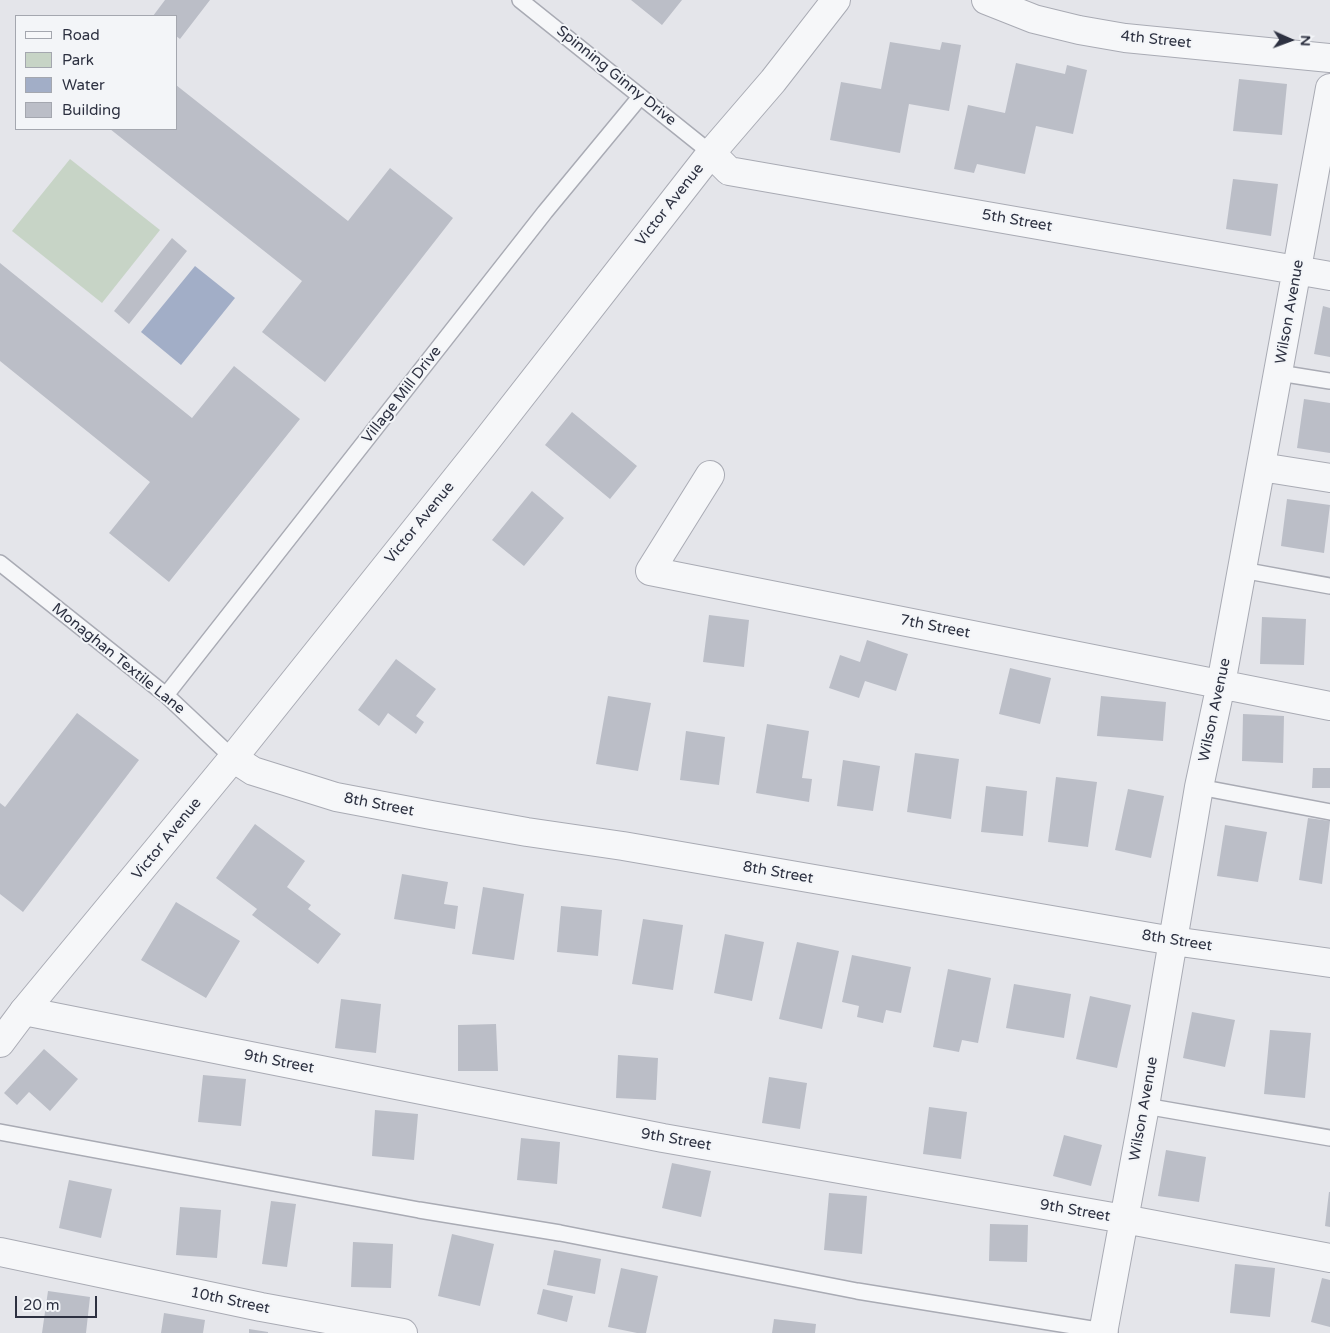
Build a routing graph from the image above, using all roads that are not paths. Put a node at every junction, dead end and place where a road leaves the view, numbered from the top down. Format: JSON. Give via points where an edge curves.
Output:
{"nodes":[{"id":1,"x":520,"y":0,"type":"edge"},
{"id":2,"x":836,"y":0,"type":"edge"},
{"id":3,"x":986,"y":0,"type":"edge"},
{"id":4,"x":1330,"y":58,"type":"edge"},
{"id":5,"x":1330,"y":88,"type":"edge"},
{"id":6,"x":640,"y":96,"type":"junction"},
{"id":7,"x":711,"y":153,"type":"junction"},
{"id":8,"x":1324,"y":163,"type":"edge"},
{"id":9,"x":1298,"y":270,"type":"junction"},
{"id":10,"x":1330,"y":276,"type":"edge"},
{"id":11,"x":1279,"y":373,"type":"junction"},
{"id":12,"x":1330,"y":381,"type":"edge"},
{"id":13,"x":1262,"y":467,"type":"junction"},
{"id":14,"x":710,"y":475,"type":"dead end"},
{"id":15,"x":1330,"y":478,"type":"edge"},
{"id":16,"x":0,"y":564,"type":"edge"},
{"id":17,"x":1242,"y":570,"type":"junction"},
{"id":18,"x":1330,"y":586,"type":"edge"},
{"id":19,"x":1221,"y":684,"type":"junction"},
{"id":20,"x":166,"y":696,"type":"junction"},
{"id":21,"x":1330,"y":706,"type":"edge"},
{"id":22,"x":233,"y":758,"type":"junction"},
{"id":23,"x":1199,"y":787,"type":"junction"},
{"id":24,"x":1330,"y":812,"type":"edge"},
{"id":25,"x":1173,"y":941,"type":"junction"},
{"id":26,"x":1330,"y":963,"type":"edge"},
{"id":27,"x":24,"y":1011,"type":"junction"},
{"id":28,"x":0,"y":1043,"type":"edge"},
{"id":29,"x":1145,"y":1106,"type":"junction"},
{"id":30,"x":0,"y":1132,"type":"edge"},
{"id":31,"x":1330,"y":1138,"type":"edge"},
{"id":32,"x":1124,"y":1219,"type":"junction"},
{"id":33,"x":0,"y":1252,"type":"edge"},
{"id":34,"x":1330,"y":1258,"type":"edge"},
{"id":35,"x":1107,"y":1332,"type":"edge"},
{"id":36,"x":403,"y":1333,"type":"edge"}],
"edges":[{"from":1,"to":6,"type":"lane","name":"Spinning Ginny Drive"},
{"from":2,"to":7,"type":"street","name":"Victor Avenue"},
{"from":3,"to":4,"type":"street","name":"4th Street","via":[[1034,19],[1125,38]]},
{"from":5,"to":8,"type":"street","name":"Wilson Avenue"},
{"from":6,"to":7,"type":"lane","name":"Spinning Ginny Drive"},
{"from":6,"to":20,"type":"lane","name":"Village Mill Drive","via":[[545,212]]},
{"from":7,"to":9,"type":"street","name":"5th Street","via":[[729,171]]},
{"from":7,"to":22,"type":"street","name":"Victor Avenue"},
{"from":8,"to":9,"type":"street","name":"Wilson Avenue"},
{"from":9,"to":10,"type":"street","name":"5th Street"},
{"from":9,"to":11,"type":"street","name":"Wilson Avenue"},
{"from":11,"to":12,"type":"lane"},
{"from":11,"to":13,"type":"street","name":"Wilson Avenue"},
{"from":13,"to":15,"type":"street"},
{"from":13,"to":17,"type":"street","name":"Wilson Avenue"},
{"from":14,"to":19,"type":"street","name":"7th Street","via":[[650,571]]},
{"from":16,"to":20,"type":"lane","name":"Monaghan Textile Lane"},
{"from":17,"to":18,"type":"lane"},
{"from":17,"to":19,"type":"street","name":"Wilson Avenue"},
{"from":19,"to":21,"type":"street","name":"7th Street"},
{"from":19,"to":23,"type":"street","name":"Wilson Avenue"},
{"from":20,"to":22,"type":"lane","name":"Monaghan Textile Lane"},
{"from":22,"to":25,"type":"street","name":"8th Street","via":[[253,771],[336,797],[432,816]]},
{"from":22,"to":27,"type":"street","name":"Victor Avenue"},
{"from":23,"to":24,"type":"lane"},
{"from":23,"to":25,"type":"street","name":"Wilson Avenue"},
{"from":25,"to":26,"type":"street","name":"8th Street"},
{"from":25,"to":29,"type":"street","name":"Wilson Avenue"},
{"from":27,"to":28,"type":"street","name":"Victor Avenue"},
{"from":27,"to":32,"type":"street","name":"9th Street","via":[[663,1138]]},
{"from":29,"to":31,"type":"lane"},
{"from":29,"to":32,"type":"street","name":"Wilson Avenue"},
{"from":30,"to":35,"type":"lane","via":[[560,1233],[857,1291]]},
{"from":32,"to":34,"type":"street","name":"9th Street"},
{"from":32,"to":35,"type":"street","name":"Wilson Avenue"},
{"from":33,"to":36,"type":"street","name":"10th Street","via":[[261,1308]]}]}
